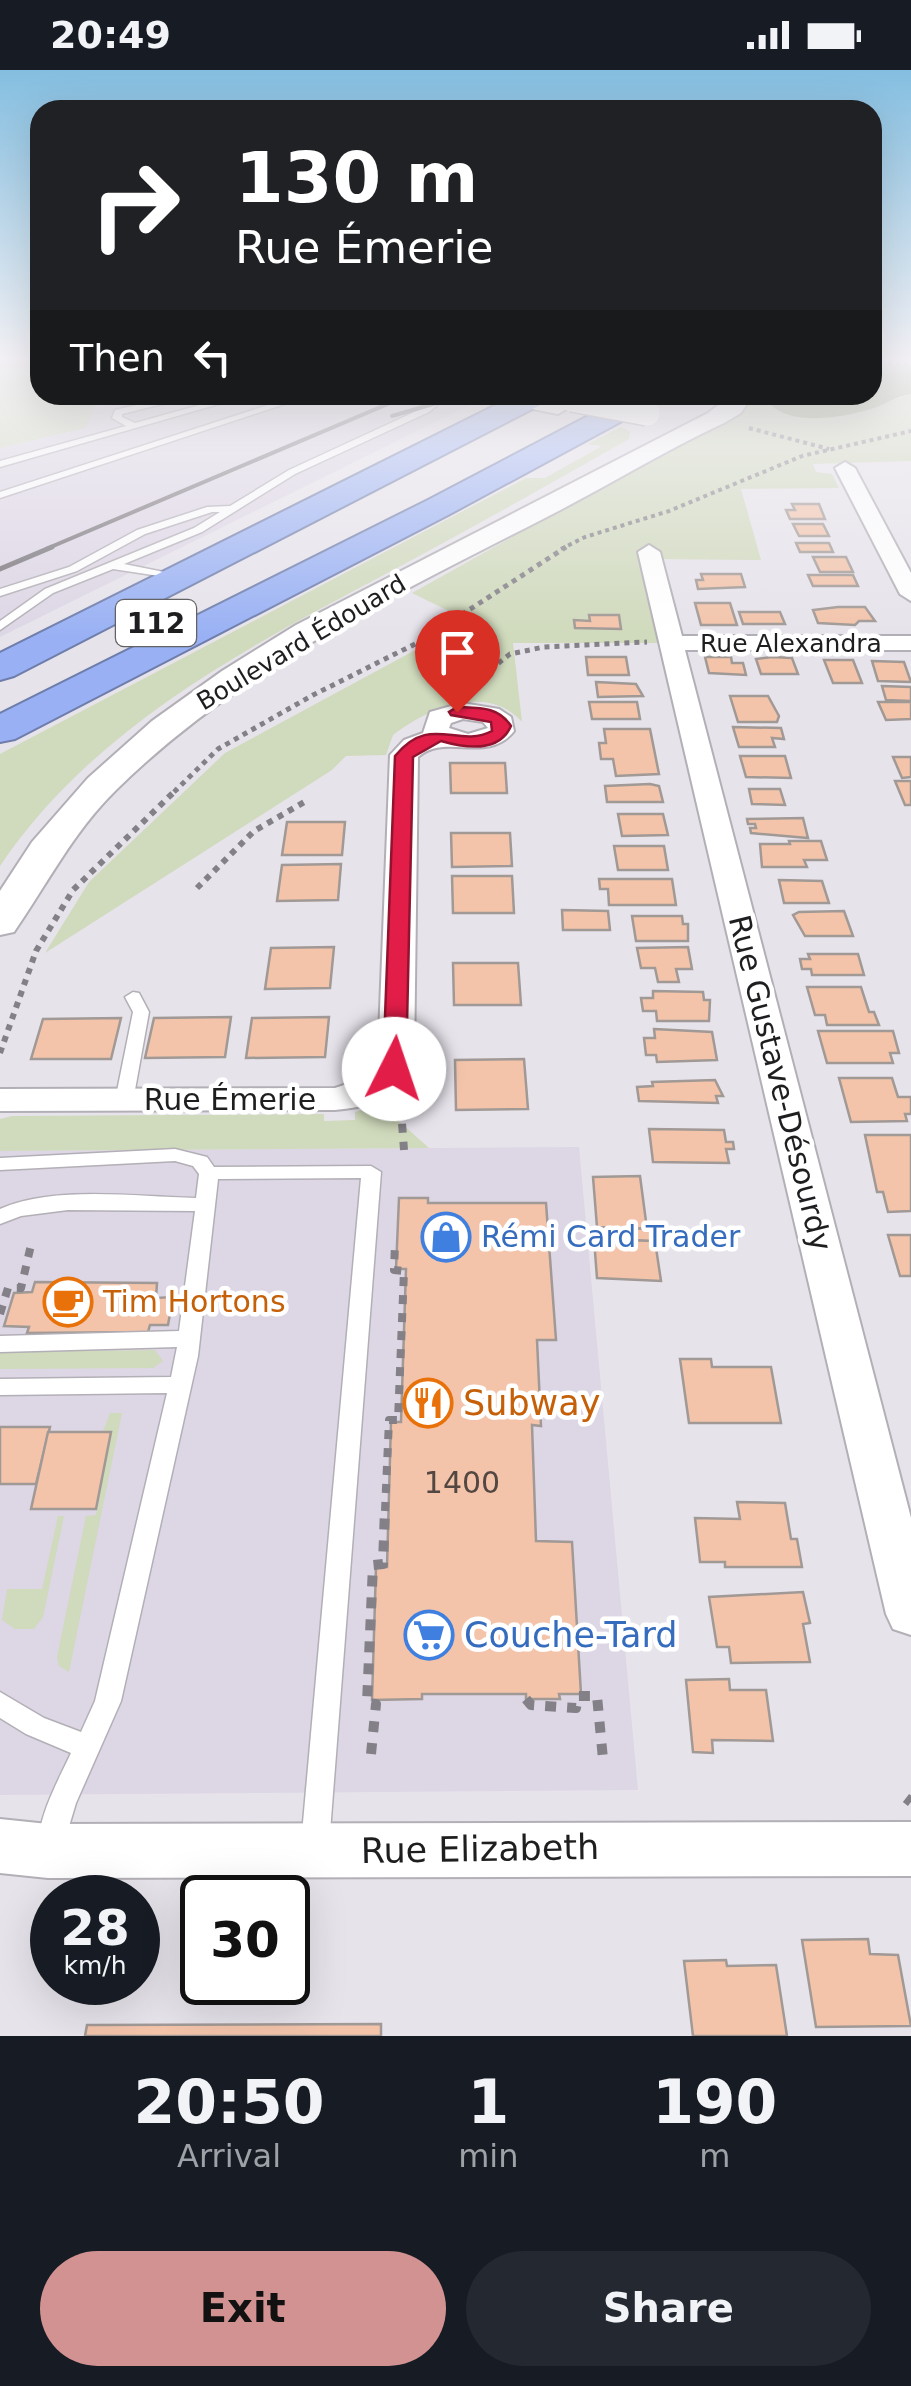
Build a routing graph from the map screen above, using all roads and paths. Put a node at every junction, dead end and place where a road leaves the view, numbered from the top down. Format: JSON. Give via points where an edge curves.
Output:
{"nodes":[{"id":1,"x":39,"y":453,"type":"edge"},
{"id":2,"x":130,"y":453,"type":"edge"},
{"id":3,"x":334,"y":453,"type":"edge"},
{"id":4,"x":435,"y":453,"type":"edge"},
{"id":5,"x":492,"y":453,"type":"edge"},
{"id":6,"x":577,"y":453,"type":"edge"},
{"id":7,"x":633,"y":453,"type":"edge"},
{"id":8,"x":814,"y":453,"type":"edge"},
{"id":9,"x":0,"y":464,"type":"edge"},
{"id":10,"x":845,"y":468,"type":"dead end"},
{"id":11,"x":0,"y":495,"type":"edge"},
{"id":12,"x":230,"y":509,"type":"junction"},
{"id":13,"x":649,"y":552,"type":"dead end"},
{"id":14,"x":92,"y":560,"type":"junction"},
{"id":15,"x":108,"y":564,"type":"junction"},
{"id":16,"x":175,"y":577,"type":"junction"},
{"id":17,"x":0,"y":592,"type":"edge"},
{"id":18,"x":911,"y":594,"type":"edge"},
{"id":19,"x":0,"y":626,"type":"edge"},
{"id":20,"x":661,"y":642,"type":"junction"},
{"id":21,"x":911,"y":643,"type":"edge"},
{"id":22,"x":0,"y":668,"type":"edge"},
{"id":23,"x":464,"y":691,"type":"dead end"},
{"id":24,"x":0,"y":699,"type":"edge"},
{"id":25,"x":0,"y":730,"type":"edge"},
{"id":26,"x":440,"y":736,"type":"dead end"},
{"id":27,"x":306,"y":801,"type":"dead end"},
{"id":28,"x":197,"y":888,"type":"dead end"},
{"id":29,"x":0,"y":923,"type":"edge"},
{"id":30,"x":134,"y":997,"type":"dead end"},
{"id":31,"x":0,"y":1053,"type":"edge"},
{"id":32,"x":0,"y":1100,"type":"edge"},
{"id":33,"x":124,"y":1101,"type":"junction"},
{"id":34,"x":386,"y":1102,"type":"dead end"},
{"id":35,"x":404,"y":1150,"type":"dead end"},
{"id":36,"x":0,"y":1164,"type":"edge"},
{"id":37,"x":210,"y":1173,"type":"junction"},
{"id":38,"x":206,"y":1205,"type":"junction"},
{"id":39,"x":0,"y":1216,"type":"edge"},
{"id":40,"x":396,"y":1234,"type":"dead end"},
{"id":41,"x":31,"y":1246,"type":"dead end"},
{"id":42,"x":0,"y":1314,"type":"edge"},
{"id":43,"x":189,"y":1340,"type":"junction"},
{"id":44,"x":0,"y":1344,"type":"edge"},
{"id":45,"x":181,"y":1385,"type":"junction"},
{"id":46,"x":0,"y":1387,"type":"edge"},
{"id":47,"x":911,"y":1614,"type":"edge"},
{"id":48,"x":526,"y":1699,"type":"dead end"},
{"id":49,"x":0,"y":1704,"type":"edge"},
{"id":50,"x":88,"y":1748,"type":"junction"},
{"id":51,"x":371,"y":1754,"type":"dead end"},
{"id":52,"x":603,"y":1759,"type":"dead end"},
{"id":53,"x":910,"y":1816,"type":"edge"},
{"id":54,"x":314,"y":1850,"type":"junction"},
{"id":55,"x":16,"y":1852,"type":"edge"}],
"edges":[{"from":1,"to":9,"type":"lane"},
{"from":2,"to":11,"type":"lane"},
{"from":3,"to":12,"type":"lane"},
{"from":4,"to":16,"type":"highway"},
{"from":5,"to":24,"type":"highway","number":"112"},
{"from":6,"to":25,"type":"highway","number":"112","via":[[439,507]]},
{"from":7,"to":29,"type":"street","name":"Boulevard Édouard","via":[[612,475],[274,652],[167,726],[66,826]]},
{"from":8,"to":31,"type":"path","name":"Boulevard Édouard","via":[[575,541],[421,641],[218,749],[73,890],[36,951]]},
{"from":10,"to":18,"type":"street"},
{"from":12,"to":14,"type":"lane","via":[[211,508],[131,535]]},
{"from":12,"to":15,"type":"lane","via":[[198,530]]},
{"from":13,"to":20,"type":"street","name":"Rue Gustave-Désourdy"},
{"from":14,"to":15,"type":"lane"},
{"from":14,"to":17,"type":"lane"},
{"from":15,"to":16,"type":"lane"},
{"from":15,"to":19,"type":"lane","via":[[48,591]]},
{"from":16,"to":22,"type":"highway"},
{"from":20,"to":21,"type":"street","name":"Rue Alexandra"},
{"from":20,"to":23,"type":"path","via":[[510,654]]},
{"from":20,"to":47,"type":"street","name":"Rue Gustave-Désourdy"},
{"from":26,"to":33,"type":"street","name":"Rue Émerie","via":[[404,756],[396,1061],[387,1081],[344,1098]]},
{"from":27,"to":28,"type":"path","via":[[254,831]]},
{"from":30,"to":33,"type":"lane","via":[[141,1012]]},
{"from":32,"to":33,"type":"street","name":"Rue Émerie"},
{"from":34,"to":35,"type":"path","via":[[402,1123]]},
{"from":36,"to":37,"type":"lane","via":[[175,1155],[200,1162]]},
{"from":37,"to":38,"type":"lane"},
{"from":37,"to":54,"type":"lane","via":[[371,1172]]},
{"from":38,"to":39,"type":"lane","via":[[42,1204]]},
{"from":38,"to":43,"type":"lane"},
{"from":40,"to":51,"type":"path","via":[[394,1417],[379,1561],[373,1565],[366,1703],[376,1704]]},
{"from":41,"to":42,"type":"path","via":[[21,1288],[8,1288]]},
{"from":43,"to":44,"type":"lane"},
{"from":43,"to":45,"type":"lane"},
{"from":45,"to":46,"type":"lane"},
{"from":45,"to":50,"type":"lane","via":[[108,1701]]},
{"from":48,"to":52,"type":"path","via":[[576,1708],[578,1696],[597,1696]]},
{"from":49,"to":50,"type":"lane"},
{"from":50,"to":55,"type":"lane","via":[[62,1804]]},
{"from":53,"to":54,"type":"street","name":"Rue Elizabeth"},
{"from":54,"to":55,"type":"street","name":"Rue Elizabeth"}]}
